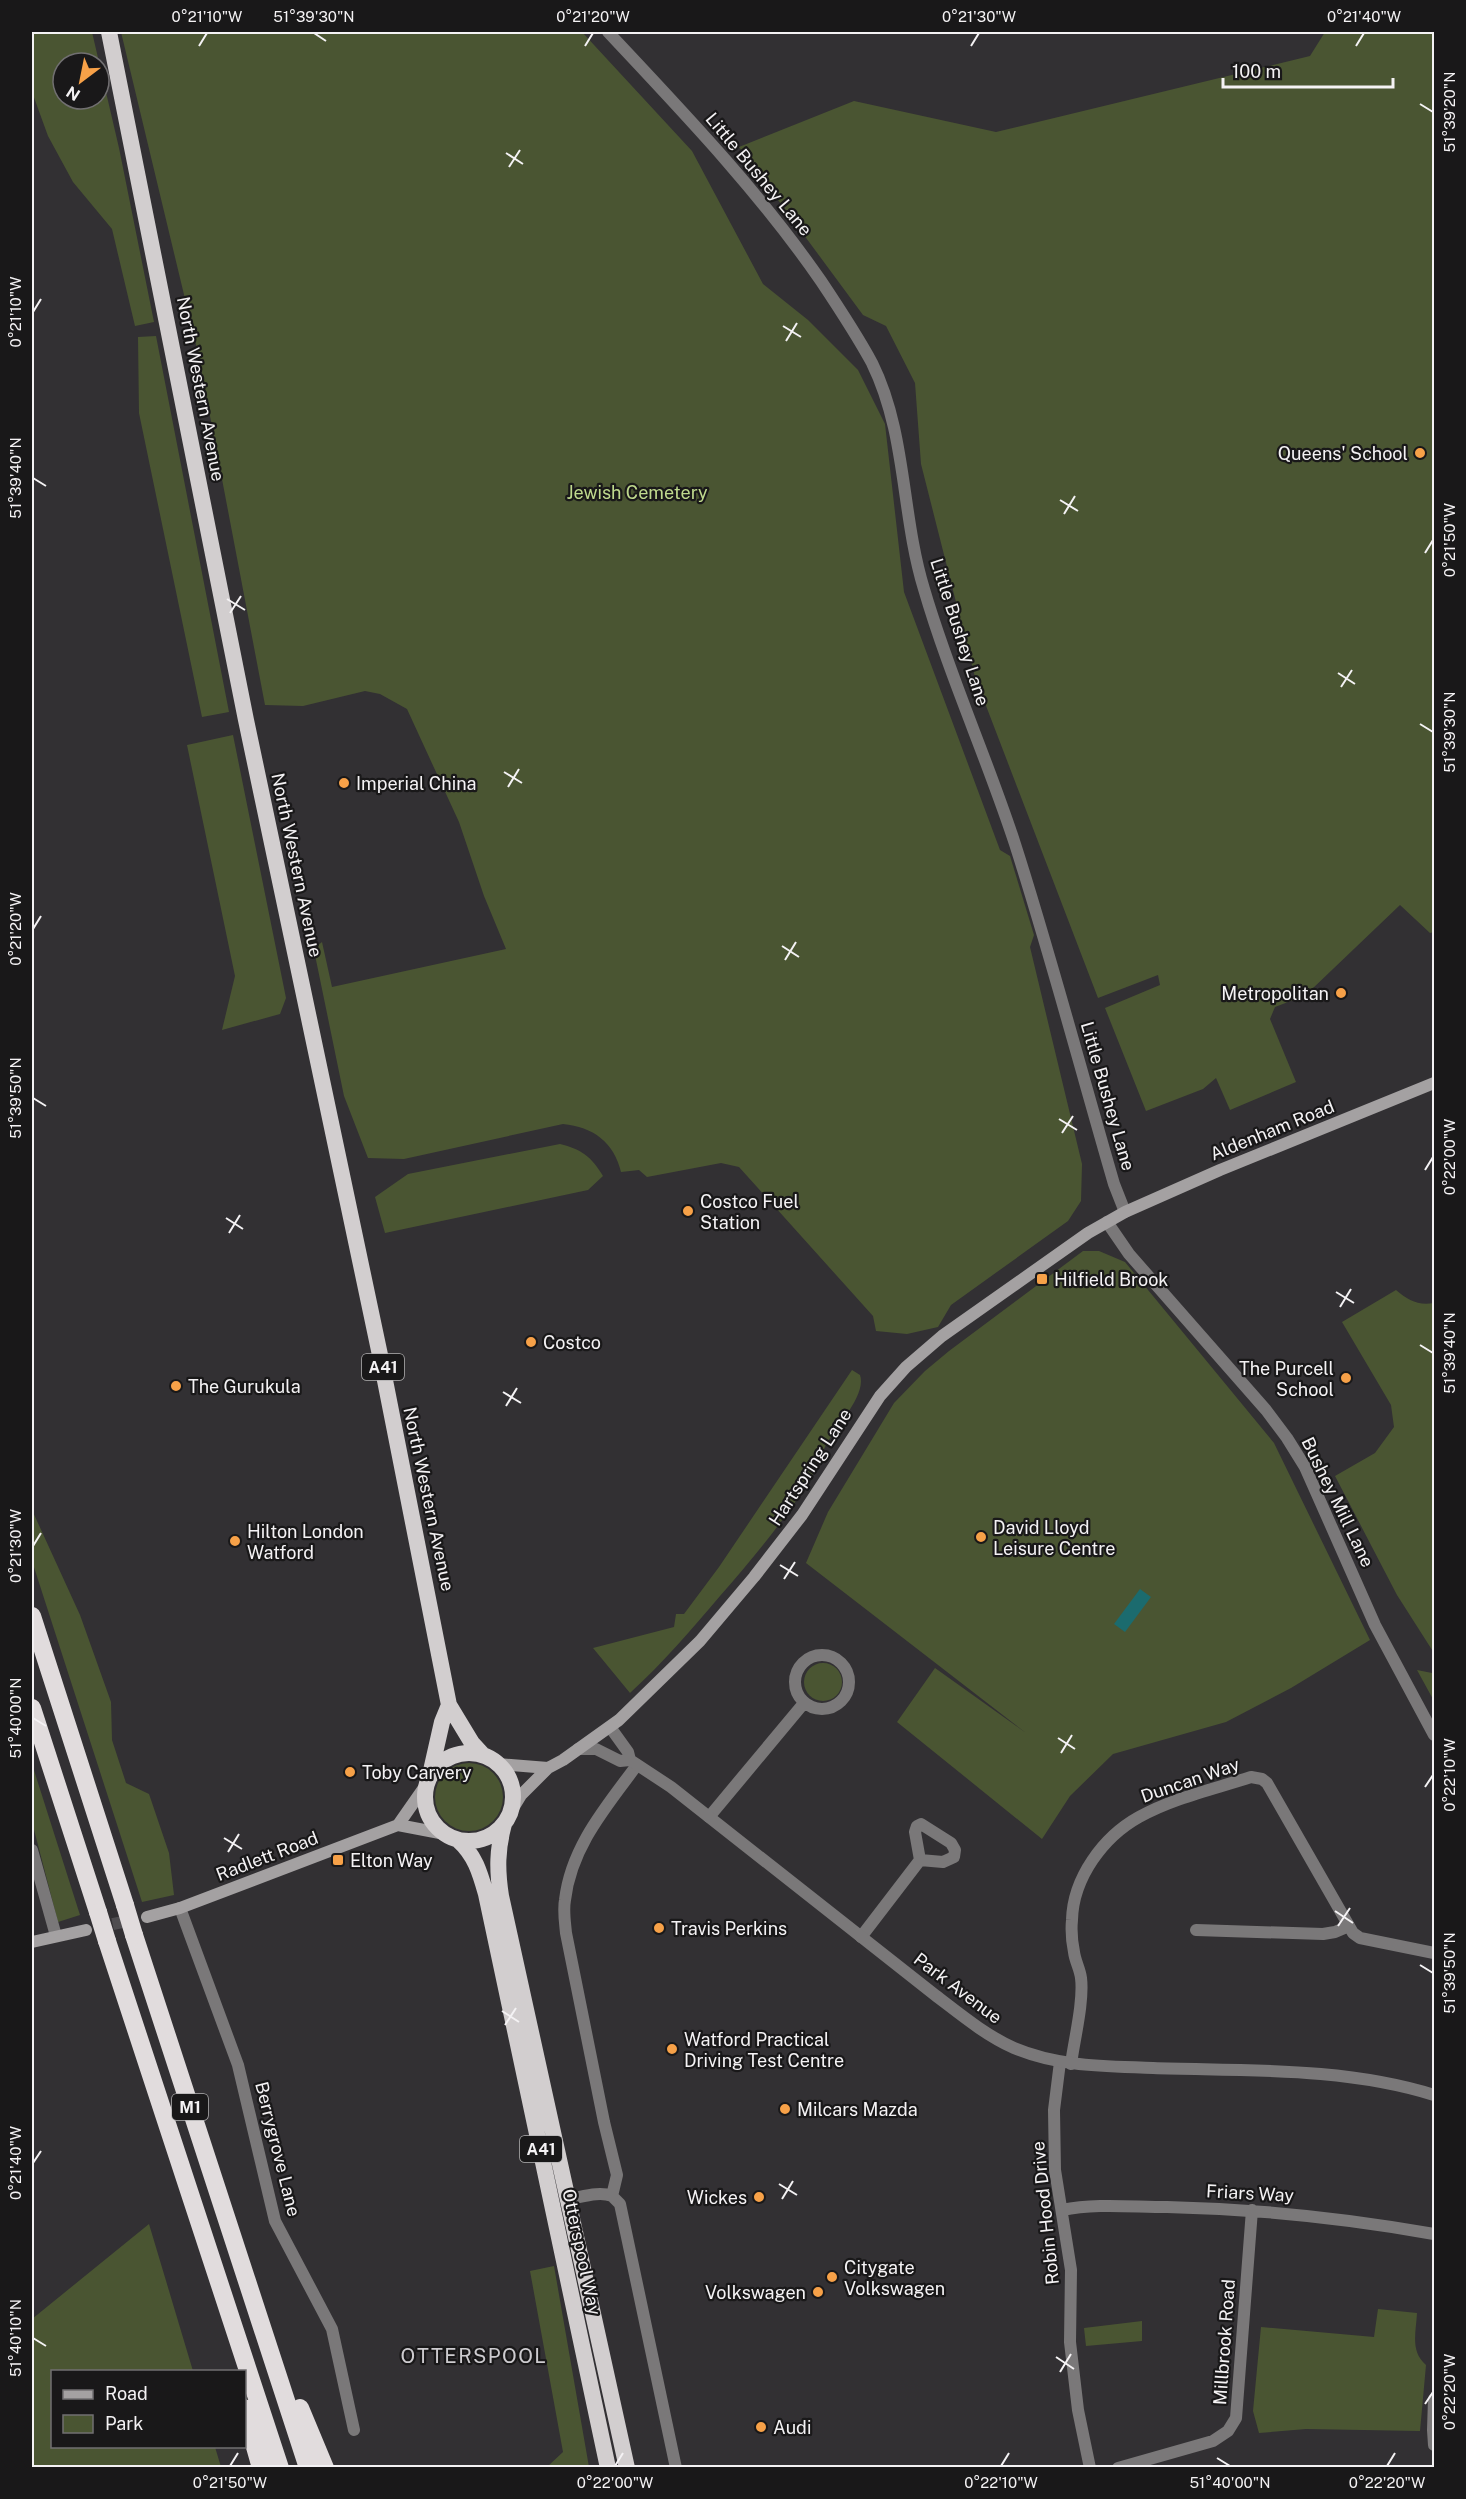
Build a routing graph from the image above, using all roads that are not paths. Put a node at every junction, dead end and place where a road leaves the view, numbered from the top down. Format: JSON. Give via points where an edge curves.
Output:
{"nodes":[{"id":1,"x":110,"y":32,"type":"edge"},
{"id":2,"x":608,"y":32,"type":"edge"},
{"id":3,"x":1434,"y":1083,"type":"edge"},
{"id":4,"x":1125,"y":1212,"type":"junction"},
{"id":5,"x":1107,"y":1222,"type":"junction"},
{"id":6,"x":32,"y":1616,"type":"edge"},
{"id":7,"x":804,"y":1703,"type":"junction"},
{"id":8,"x":449,"y":1705,"type":"junction"},
{"id":9,"x":32,"y":1708,"type":"edge"},
{"id":10,"x":610,"y":1726,"type":"junction"},
{"id":11,"x":1434,"y":1735,"type":"edge"},
{"id":12,"x":578,"y":1749,"type":"junction"},
{"id":13,"x":483,"y":1755,"type":"junction"},
{"id":14,"x":634,"y":1763,"type":"junction"},
{"id":15,"x":498,"y":1764,"type":"junction"},
{"id":16,"x":548,"y":1768,"type":"junction"},
{"id":17,"x":428,"y":1780,"type":"junction"},
{"id":18,"x":709,"y":1817,"type":"junction"},
{"id":19,"x":507,"y":1819,"type":"junction"},
{"id":20,"x":398,"y":1825,"type":"junction"},
{"id":21,"x":452,"y":1837,"type":"junction"},
{"id":22,"x":32,"y":1850,"type":"edge"},
{"id":23,"x":920,"y":1860,"type":"dead end"},
{"id":24,"x":180,"y":1908,"type":"junction"},
{"id":25,"x":147,"y":1917,"type":"tunnel mouth"},
{"id":26,"x":1349,"y":1926,"type":"junction"},
{"id":27,"x":86,"y":1930,"type":"tunnel mouth"},
{"id":28,"x":1196,"y":1930,"type":"dead end"},
{"id":29,"x":56,"y":1936,"type":"junction"},
{"id":30,"x":861,"y":1937,"type":"junction"},
{"id":31,"x":32,"y":1942,"type":"edge"},
{"id":32,"x":1434,"y":1953,"type":"edge"},
{"id":33,"x":1065,"y":2063,"type":"junction"},
{"id":34,"x":1434,"y":2095,"type":"edge"},
{"id":35,"x":612,"y":2196,"type":"junction"},
{"id":36,"x":569,"y":2199,"type":"junction"},
{"id":37,"x":1062,"y":2210,"type":"junction"},
{"id":38,"x":1252,"y":2210,"type":"junction"},
{"id":39,"x":1434,"y":2234,"type":"edge"},
{"id":40,"x":247,"y":2280,"type":"junction"},
{"id":41,"x":227,"y":2304,"type":"junction"},
{"id":42,"x":594,"y":2312,"type":"junction"},
{"id":43,"x":237,"y":2370,"type":"edge"},
{"id":44,"x":1434,"y":2399,"type":"edge"},
{"id":45,"x":246,"y":2415,"type":"edge"},
{"id":46,"x":354,"y":2430,"type":"dead end"},
{"id":47,"x":1434,"y":2445,"type":"edge"},
{"id":48,"x":608,"y":2466,"type":"edge"},
{"id":49,"x":261,"y":2468,"type":"edge"},
{"id":50,"x":280,"y":2468,"type":"edge"},
{"id":51,"x":308,"y":2468,"type":"edge"},
{"id":52,"x":325,"y":2468,"type":"edge"},
{"id":53,"x":627,"y":2468,"type":"edge"},
{"id":54,"x":634,"y":2468,"type":"edge"},
{"id":55,"x":676,"y":2468,"type":"edge"},
{"id":56,"x":1090,"y":2468,"type":"edge"},
{"id":57,"x":1118,"y":2468,"type":"edge"}],
"edges":[{"from":1,"to":8,"type":"highway","name":"North Western Avenue","number":"A41","via":[[246,720]]},
{"from":2,"to":4,"type":"street","name":"Little Bushey Lane","via":[[767,207],[833,299],[881,383],[895,426],[923,586],[1014,841]]},
{"from":3,"to":4,"type":"main road","name":"Aldenham Road"},
{"from":4,"to":5,"type":"main road","name":"Hartspring Lane"},
{"from":5,"to":10,"type":"main road","name":"Hartspring Lane","via":[[942,1336],[906,1366],[868,1412],[802,1515],[754,1578],[700,1641]]},
{"from":5,"to":11,"type":"street","name":"Bushey Mill Lane","via":[[1129,1254],[1287,1438],[1305,1467],[1375,1625]]},
{"from":6,"to":40,"type":"highway","number":"M1","bridge":true},
{"from":7,"to":7,"type":"street","via":[[794,1681],[800,1665],[816,1655],[841,1662],[849,1678],[846,1696],[840,1703],[823,1709]]},
{"from":7,"to":18,"type":"street"},
{"from":8,"to":13,"type":"highway","name":"North Western Avenue","number":"A41"},
{"from":8,"to":17,"type":"highway","name":"North Western Avenue","number":"A41"},
{"from":9,"to":41,"type":"highway","number":"M1","bridge":true},
{"from":10,"to":12,"type":"main road","name":"Hartspring Lane"},
{"from":10,"to":14,"type":"street","name":"Park Avenue"},
{"from":12,"to":14,"type":"street","name":"Park Avenue","via":[[596,1749]]},
{"from":12,"to":16,"type":"main road","name":"Hartspring Lane"},
{"from":13,"to":15,"type":"highway"},
{"from":13,"to":17,"type":"highway","via":[[454,1756],[435,1769]]},
{"from":14,"to":18,"type":"street","name":"Park Avenue"},
{"from":14,"to":35,"type":"street","via":[[585,1837],[570,1871],[564,1902],[572,1972],[617,2175]]},
{"from":15,"to":16,"type":"main road"},
{"from":15,"to":19,"type":"highway","via":[[512,1785],[513,1804]]},
{"from":16,"to":19,"type":"main road","name":"Hartspring Lane","via":[[521,1795]]},
{"from":17,"to":20,"type":"main road"},
{"from":17,"to":21,"type":"highway","via":[[425,1796],[431,1819]]},
{"from":18,"to":30,"type":"street","name":"Park Avenue"},
{"from":19,"to":21,"type":"highway","via":[[484,1839]]},
{"from":19,"to":36,"type":"highway","name":"Otterspool Way","number":"A41","via":[[497,1850],[501,1896]]},
{"from":20,"to":21,"type":"main road"},
{"from":20,"to":24,"type":"main road","name":"Radlett Road"},
{"from":21,"to":48,"type":"highway","name":"Otterspool Way","number":"A41","via":[[469,1850],[486,1894]]},
{"from":22,"to":29,"type":"street"},
{"from":23,"to":30,"type":"street"},
{"from":24,"to":25,"type":"main road","name":"Radlett Road"},
{"from":24,"to":46,"type":"street","name":"Berrygrove Lane","via":[[238,2065],[275,2221],[332,2329]]},
{"from":26,"to":28,"type":"street","via":[[1323,1934]]},
{"from":26,"to":32,"type":"street","name":"Duncan Way","via":[[1360,1938]]},
{"from":26,"to":33,"type":"street","name":"Duncan Way","via":[[1262,1779],[1251,1777],[1138,1817],[1092,1861],[1074,1899],[1074,1951],[1081,1978]]},
{"from":27,"to":29,"type":"main road"},
{"from":29,"to":31,"type":"main road"},
{"from":30,"to":33,"type":"street","name":"Park Avenue","via":[[979,2028],[1016,2048]]},
{"from":33,"to":34,"type":"street","name":"Park Avenue","via":[[1310,2074],[1406,2086]]},
{"from":33,"to":37,"type":"street","name":"Robin Hood Drive","via":[[1054,2110],[1055,2170]]},
{"from":35,"to":36,"type":"street","name":"Otterspool Way","via":[[596,2194]]},
{"from":35,"to":55,"type":"street","via":[[621,2204]]},
{"from":36,"to":42,"type":"highway","name":"Otterspool Way","number":"A41"},
{"from":37,"to":38,"type":"street","name":"Friars Way","via":[[1112,2206]]},
{"from":37,"to":56,"type":"street","name":"Robin Hood Drive","via":[[1071,2270],[1070,2342]]},
{"from":38,"to":39,"type":"street","name":"Friars Way"},
{"from":38,"to":57,"type":"street","name":"Millbrook Road","via":[[1236,2418],[1228,2431],[1214,2441]]},
{"from":40,"to":51,"type":"highway","number":"M1"},
{"from":40,"to":52,"type":"highway","number":"M1"},
{"from":41,"to":43,"type":"highway","number":"M1"},
{"from":41,"to":50,"type":"highway","number":"M1"},
{"from":42,"to":53,"type":"highway","name":"Otterspool Way","number":"A41"},
{"from":42,"to":54,"type":"highway"},
{"from":44,"to":47,"type":"street"},
{"from":45,"to":49,"type":"highway"}]}
